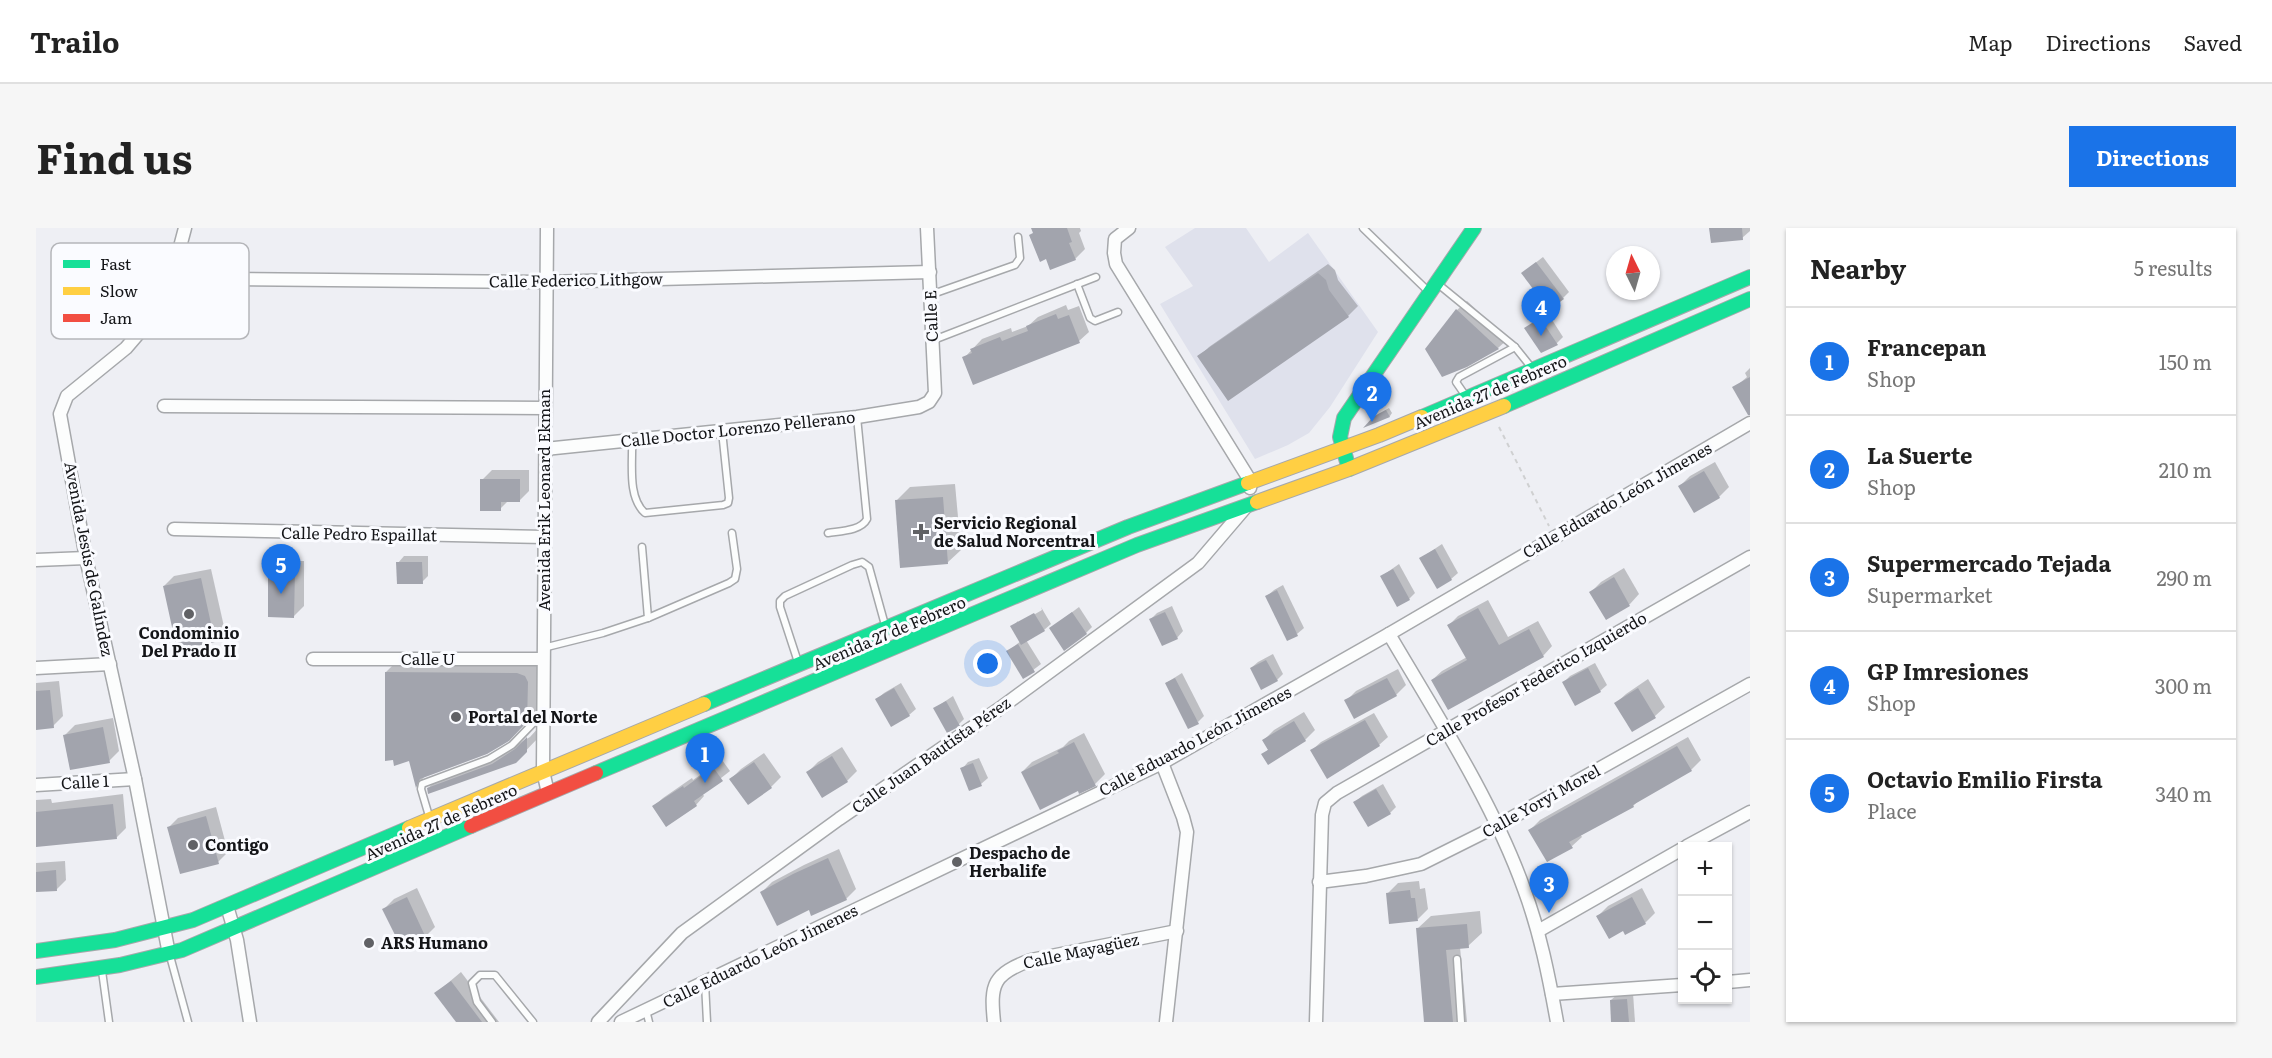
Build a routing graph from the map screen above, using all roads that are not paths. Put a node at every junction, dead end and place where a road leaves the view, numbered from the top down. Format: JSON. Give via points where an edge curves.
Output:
{"nodes":[{"id":1,"x":185,"y":228,"type":"edge"},
{"id":2,"x":547,"y":228,"type":"edge"},
{"id":3,"x":927,"y":228,"type":"edge"},
{"id":4,"x":1129,"y":228,"type":"edge"},
{"id":5,"x":1363,"y":228,"type":"edge"},
{"id":6,"x":1473,"y":228,"type":"edge"},
{"id":7,"x":1018,"y":237,"type":"dead end"},
{"id":8,"x":181,"y":243,"type":"edge"},
{"id":9,"x":930,"y":272,"type":"junction"},
{"id":10,"x":1096,"y":277,"type":"dead end"},
{"id":11,"x":1750,"y":278,"type":"edge"},
{"id":12,"x":249,"y":279,"type":"edge"},
{"id":13,"x":546,"y":282,"type":"junction"},
{"id":14,"x":1077,"y":284,"type":"junction"},
{"id":15,"x":1433,"y":287,"type":"junction"},
{"id":16,"x":930,"y":295,"type":"junction"},
{"id":17,"x":1750,"y":299,"type":"edge"},
{"id":18,"x":1118,"y":312,"type":"dead end"},
{"id":19,"x":134,"y":339,"type":"edge"},
{"id":20,"x":931,"y":341,"type":"junction"},
{"id":21,"x":1515,"y":347,"type":"junction"},
{"id":22,"x":1533,"y":370,"type":"junction"},
{"id":23,"x":1467,"y":398,"type":"junction"},
{"id":24,"x":929,"y":402,"type":"joint"},
{"id":25,"x":164,"y":405,"type":"dead end"},
{"id":26,"x":545,"y":408,"type":"junction"},
{"id":27,"x":857,"y":417,"type":"junction"},
{"id":28,"x":1750,"y":423,"type":"edge"},
{"id":29,"x":722,"y":430,"type":"junction"},
{"id":30,"x":632,"y":440,"type":"junction"},
{"id":31,"x":545,"y":449,"type":"junction"},
{"id":32,"x":1341,"y":449,"type":"junction"},
{"id":33,"x":1349,"y":469,"type":"junction"},
{"id":34,"x":1251,"y":482,"type":"junction"},
{"id":35,"x":1246,"y":508,"type":"junction"},
{"id":36,"x":174,"y":529,"type":"dead end"},
{"id":37,"x":732,"y":532,"type":"dead end"},
{"id":38,"x":828,"y":533,"type":"dead end"},
{"id":39,"x":544,"y":537,"type":"junction"},
{"id":40,"x":642,"y":547,"type":"dead end"},
{"id":41,"x":1750,"y":557,"type":"edge"},
{"id":42,"x":86,"y":558,"type":"junction"},
{"id":43,"x":36,"y":560,"type":"edge"},
{"id":44,"x":648,"y":618,"type":"junction"},
{"id":45,"x":886,"y":628,"type":"junction"},
{"id":46,"x":1389,"y":634,"type":"junction"},
{"id":47,"x":543,"y":654,"type":"junction"},
{"id":48,"x":313,"y":659,"type":"dead end"},
{"id":49,"x":110,"y":664,"type":"junction"},
{"id":50,"x":799,"y":664,"type":"junction"},
{"id":51,"x":36,"y":668,"type":"edge"},
{"id":52,"x":1750,"y":684,"type":"edge"},
{"id":53,"x":543,"y":713,"type":"junction"},
{"id":54,"x":1445,"y":730,"type":"junction"},
{"id":55,"x":1162,"y":763,"type":"junction"},
{"id":56,"x":543,"y":771,"type":"junction"},
{"id":57,"x":135,"y":779,"type":"junction"},
{"id":58,"x":36,"y":785,"type":"edge"},
{"id":59,"x":548,"y":794,"type":"junction"},
{"id":60,"x":1750,"y":812,"type":"edge"},
{"id":61,"x":430,"y":820,"type":"junction"},
{"id":62,"x":1497,"y":826,"type":"junction"},
{"id":63,"x":1694,"y":842,"type":"edge"},
{"id":64,"x":1678,"y":852,"type":"edge"},
{"id":65,"x":1319,"y":882,"type":"junction"},
{"id":66,"x":227,"y":906,"type":"junction"},
{"id":67,"x":164,"y":929,"type":"junction"},
{"id":68,"x":235,"y":930,"type":"junction"},
{"id":69,"x":1177,"y":931,"type":"junction"},
{"id":70,"x":1538,"y":931,"type":"junction"},
{"id":71,"x":36,"y":951,"type":"edge"},
{"id":72,"x":169,"y":954,"type":"junction"},
{"id":73,"x":1458,"y":959,"type":"dead end"},
{"id":74,"x":102,"y":970,"type":"junction"},
{"id":75,"x":36,"y":977,"type":"edge"},
{"id":76,"x":1750,"y":980,"type":"edge"},
{"id":77,"x":705,"y":982,"type":"junction"},
{"id":78,"x":1732,"y":982,"type":"edge"},
{"id":79,"x":1678,"y":985,"type":"edge"},
{"id":80,"x":1552,"y":994,"type":"junction"},
{"id":81,"x":648,"y":1016,"type":"edge"},
{"id":82,"x":109,"y":1022,"type":"edge"},
{"id":83,"x":188,"y":1022,"type":"edge"},
{"id":84,"x":250,"y":1022,"type":"edge"},
{"id":85,"x":492,"y":1022,"type":"edge"},
{"id":86,"x":533,"y":1022,"type":"edge"},
{"id":87,"x":598,"y":1022,"type":"edge"},
{"id":88,"x":621,"y":1022,"type":"edge"},
{"id":89,"x":706,"y":1022,"type":"edge"},
{"id":90,"x":994,"y":1022,"type":"edge"},
{"id":91,"x":1166,"y":1022,"type":"edge"},
{"id":92,"x":1316,"y":1022,"type":"edge"},
{"id":93,"x":1461,"y":1022,"type":"edge"},
{"id":94,"x":1556,"y":1022,"type":"edge"}],
"edges":[{"from":1,"to":8,"type":"street","name":"Avenida Jesús de Galíndez"},
{"from":2,"to":13,"type":"street","name":"Avenida Erik Leonard Ekman"},
{"from":3,"to":9,"type":"street","name":"Calle E"},
{"from":4,"to":34,"type":"street","via":[[1115,239],[1116,264]]},
{"from":5,"to":15,"type":"lane"},
{"from":6,"to":15,"type":"main road"},
{"from":7,"to":16,"type":"lane","via":[[1020,258],[1015,265]]},
{"from":9,"to":13,"type":"street","name":"Calle Federico Lithgow"},
{"from":9,"to":16,"type":"street","name":"Calle E"},
{"from":10,"to":14,"type":"lane"},
{"from":11,"to":22,"type":"main road","name":"Avenida 27 de Febrero"},
{"from":12,"to":13,"type":"street","name":"Calle Federico Lithgow"},
{"from":13,"to":26,"type":"street","name":"Avenida Erik Leonard Ekman"},
{"from":14,"to":18,"type":"lane","via":[[1090,318],[1095,321]]},
{"from":14,"to":20,"type":"lane"},
{"from":15,"to":21,"type":"lane"},
{"from":15,"to":32,"type":"main road","via":[[1344,418],[1340,426]]},
{"from":16,"to":20,"type":"street","name":"Calle E"},
{"from":17,"to":33,"type":"main road","name":"Avenida 27 de Febrero"},
{"from":19,"to":42,"type":"street","name":"Avenida Jesús de Galíndez","via":[[67,396],[60,414]]},
{"from":20,"to":24,"type":"street","name":"Calle E","via":[[935,393]]},
{"from":21,"to":22,"type":"lane"},
{"from":21,"to":23,"type":"lane","via":[[1459,377],[1456,382]]},
{"from":22,"to":23,"type":"main road","name":"Avenida 27 de Febrero"},
{"from":23,"to":32,"type":"main road","name":"Avenida 27 de Febrero"},
{"from":24,"to":27,"type":"street","name":"Calle Doctor Lorenzo Pellerano"},
{"from":25,"to":26,"type":"street"},
{"from":26,"to":31,"type":"street","name":"Avenida Erik Leonard Ekman"},
{"from":27,"to":29,"type":"street","name":"Calle Doctor Lorenzo Pellerano"},
{"from":27,"to":38,"type":"lane","via":[[867,519],[857,528]]},
{"from":28,"to":46,"type":"street","name":"Calle Eduardo León Jimenes"},
{"from":29,"to":30,"type":"street","name":"Calle Doctor Lorenzo Pellerano"},
{"from":29,"to":30,"type":"lane","via":[[729,498],[723,505],[645,513],[637,506],[634,494]]},
{"from":30,"to":31,"type":"street","name":"Calle Doctor Lorenzo Pellerano"},
{"from":31,"to":39,"type":"street","name":"Avenida Erik Leonard Ekman"},
{"from":32,"to":33,"type":"main road"},
{"from":32,"to":34,"type":"main road","name":"Avenida 27 de Febrero"},
{"from":33,"to":35,"type":"main road","name":"Avenida 27 de Febrero"},
{"from":34,"to":35,"type":"street"},
{"from":34,"to":45,"type":"main road","name":"Avenida 27 de Febrero","via":[[1128,527]]},
{"from":35,"to":59,"type":"main road","name":"Avenida 27 de Febrero","via":[[1137,545]]},
{"from":35,"to":87,"type":"street","name":"Calle Juan Bautista Pérez","via":[[1198,563],[682,933]]},
{"from":36,"to":39,"type":"street","name":"Calle Pedro Espaillat"},
{"from":37,"to":44,"type":"lane","via":[[735,579]]},
{"from":39,"to":47,"type":"street","name":"Avenida Erik Leonard Ekman"},
{"from":40,"to":44,"type":"lane"},
{"from":41,"to":54,"type":"street","name":"Calle Profesor Federico Izquierdo"},
{"from":42,"to":43,"type":"street"},
{"from":42,"to":49,"type":"street","name":"Avenida Jesús de Galíndez"},
{"from":44,"to":47,"type":"lane"},
{"from":45,"to":50,"type":"main road","name":"Avenida 27 de Febrero"},
{"from":45,"to":50,"type":"lane","via":[[869,567],[862,562],[852,565],[780,601]]},
{"from":46,"to":54,"type":"street"},
{"from":46,"to":55,"type":"street","name":"Calle Eduardo León Jimenes"},
{"from":47,"to":48,"type":"street","name":"Calle U"},
{"from":47,"to":53,"type":"street","name":"Avenida Erik Leonard Ekman"},
{"from":49,"to":51,"type":"street"},
{"from":49,"to":57,"type":"street","name":"Avenida Jesús de Galíndez"},
{"from":50,"to":56,"type":"main road","name":"Avenida 27 de Febrero"},
{"from":52,"to":62,"type":"street","name":"Calle Yoryi Morel"},
{"from":53,"to":56,"type":"street","name":"Avenida Erik Leonard Ekman"},
{"from":53,"to":61,"type":"lane","via":[[512,746],[489,759],[422,784]]},
{"from":54,"to":62,"type":"street"},
{"from":54,"to":65,"type":"street","name":"Calle Profesor Federico Izquierdo","via":[[1325,803]]},
{"from":55,"to":69,"type":"street","via":[[1184,817],[1186,832]]},
{"from":55,"to":77,"type":"street","name":"Calle Eduardo León Jimenes"},
{"from":56,"to":59,"type":"street","name":"Avenida Erik Leonard Ekman"},
{"from":56,"to":61,"type":"main road","name":"Avenida 27 de Febrero"},
{"from":57,"to":58,"type":"street","name":"Calle 1"},
{"from":57,"to":67,"type":"street","name":"Avenida Jesús de Galíndez"},
{"from":59,"to":68,"type":"main road","name":"Avenida 27 de Febrero"},
{"from":60,"to":63,"type":"street"},
{"from":61,"to":66,"type":"main road","name":"Avenida 27 de Febrero"},
{"from":62,"to":65,"type":"street","name":"Calle Yoryi Morel","via":[[1421,864]]},
{"from":62,"to":70,"type":"street"},
{"from":64,"to":70,"type":"street"},
{"from":65,"to":92,"type":"street"},
{"from":66,"to":67,"type":"main road","name":"Avenida 27 de Febrero"},
{"from":66,"to":68,"type":"street"},
{"from":67,"to":71,"type":"main road","name":"Avenida 27 de Febrero","via":[[89,946]]},
{"from":67,"to":72,"type":"street","name":"Avenida Jesús de Galíndez"},
{"from":68,"to":72,"type":"main road","name":"Avenida 27 de Febrero"},
{"from":68,"to":84,"type":"street"},
{"from":69,"to":90,"type":"street","name":"Calle Mayagüez","via":[[1016,965],[995,982],[991,996]]},
{"from":69,"to":91,"type":"street"},
{"from":70,"to":80,"type":"street"},
{"from":72,"to":74,"type":"main road","name":"Avenida 27 de Febrero"},
{"from":72,"to":83,"type":"lane"},
{"from":73,"to":93,"type":"lane"},
{"from":74,"to":75,"type":"main road","name":"Avenida 27 de Febrero"},
{"from":74,"to":82,"type":"lane"},
{"from":76,"to":78,"type":"street"},
{"from":77,"to":81,"type":"street","name":"Calle Eduardo León Jimenes"},
{"from":77,"to":89,"type":"lane"},
{"from":79,"to":80,"type":"street"},
{"from":80,"to":94,"type":"street"},
{"from":81,"to":88,"type":"street","name":"Calle Eduardo León Jimenes"},
{"from":85,"to":86,"type":"lane","via":[[477,1002],[472,983],[480,975],[495,975]]}]}
